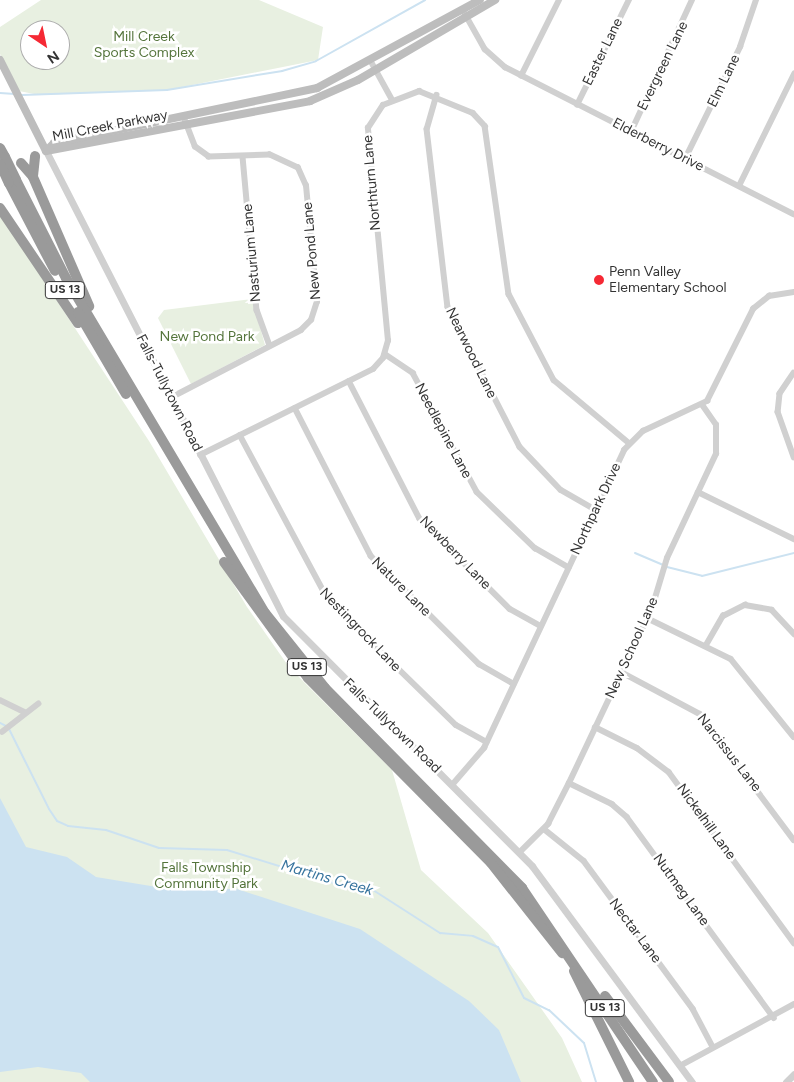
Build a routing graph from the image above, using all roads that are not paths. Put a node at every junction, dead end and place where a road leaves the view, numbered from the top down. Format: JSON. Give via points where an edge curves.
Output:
{"nodes":[{"id":1,"x":480,"y":0,"type":"edge"},
{"id":2,"x":495,"y":0,"type":"edge"},
{"id":3,"x":559,"y":0,"type":"edge"},
{"id":4,"x":629,"y":0,"type":"edge"},
{"id":5,"x":692,"y":0,"type":"edge"},
{"id":6,"x":756,"y":0,"type":"edge"},
{"id":7,"x":462,"y":10,"type":"junction"},
{"id":8,"x":467,"y":19,"type":"junction"},
{"id":9,"x":0,"y":60,"type":"edge"},
{"id":10,"x":371,"y":61,"type":"junction"},
{"id":11,"x":376,"y":70,"type":"junction"},
{"id":12,"x":794,"y":74,"type":"edge"},
{"id":13,"x":521,"y":76,"type":"junction"},
{"id":14,"x":438,"y":95,"type":"junction"},
{"id":15,"x":392,"y":99,"type":"junction"},
{"id":16,"x":577,"y":105,"type":"junction"},
{"id":17,"x":183,"y":114,"type":"junction"},
{"id":18,"x":185,"y":124,"type":"junction"},
{"id":19,"x":631,"y":132,"type":"junction"},
{"id":20,"x":46,"y":151,"type":"junction"},
{"id":21,"x":2,"y":156,"type":"edge"},
{"id":22,"x":35,"y":156,"type":"junction"},
{"id":23,"x":243,"y":157,"type":"junction"},
{"id":24,"x":685,"y":159,"type":"junction"},
{"id":25,"x":21,"y":163,"type":"junction"},
{"id":26,"x":0,"y":173,"type":"edge"},
{"id":27,"x":33,"y":177,"type":"junction"},
{"id":28,"x":13,"y":182,"type":"junction"},
{"id":29,"x":740,"y":186,"type":"junction"},
{"id":30,"x":0,"y":208,"type":"edge"},
{"id":31,"x":794,"y":214,"type":"edge"},
{"id":32,"x":794,"y":292,"type":"edge"},
{"id":33,"x":270,"y":346,"type":"junction"},
{"id":34,"x":385,"y":354,"type":"junction"},
{"id":35,"x":113,"y":357,"type":"junction"},
{"id":36,"x":794,"y":373,"type":"edge"},
{"id":37,"x":349,"y":380,"type":"junction"},
{"id":38,"x":126,"y":394,"type":"junction"},
{"id":39,"x":172,"y":397,"type":"junction"},
{"id":40,"x":702,"y":405,"type":"junction"},
{"id":41,"x":295,"y":408,"type":"junction"},
{"id":42,"x":240,"y":435,"type":"junction"},
{"id":43,"x":629,"y":443,"type":"junction"},
{"id":44,"x":200,"y":455,"type":"junction"},
{"id":45,"x":794,"y":458,"type":"edge"},
{"id":46,"x":698,"y":492,"type":"junction"},
{"id":47,"x":596,"y":510,"type":"junction"},
{"id":48,"x":794,"y":539,"type":"edge"},
{"id":49,"x":568,"y":568,"type":"junction"},
{"id":50,"x":647,"y":618,"type":"junction"},
{"id":51,"x":541,"y":626,"type":"junction"},
{"id":52,"x":794,"y":634,"type":"edge"},
{"id":53,"x":706,"y":645,"type":"junction"},
{"id":54,"x":621,"y":672,"type":"junction"},
{"id":55,"x":514,"y":684,"type":"junction"},
{"id":56,"x":0,"y":700,"type":"edge"},
{"id":57,"x":38,"y":704,"type":"dead end"},
{"id":58,"x":25,"y":712,"type":"junction"},
{"id":59,"x":595,"y":727,"type":"junction"},
{"id":60,"x":2,"y":732,"type":"dead end"},
{"id":61,"x":794,"y":737,"type":"edge"},
{"id":62,"x":487,"y":742,"type":"junction"},
{"id":63,"x":569,"y":783,"type":"junction"},
{"id":64,"x":452,"y":785,"type":"junction"},
{"id":65,"x":544,"y":828,"type":"junction"},
{"id":66,"x":794,"y":840,"type":"edge"},
{"id":67,"x":520,"y":852,"type":"junction"},
{"id":68,"x":557,"y":934,"type":"junction"},
{"id":69,"x":794,"y":943,"type":"edge"},
{"id":70,"x":574,"y":971,"type":"junction"},
{"id":71,"x":794,"y":1004,"type":"edge"},
{"id":72,"x":774,"y":1018,"type":"junction"},
{"id":73,"x":712,"y":1045,"type":"junction"},
{"id":74,"x":680,"y":1066,"type":"junction"},
{"id":75,"x":794,"y":1074,"type":"edge"},
{"id":76,"x":629,"y":1082,"type":"edge"},
{"id":77,"x":645,"y":1082,"type":"edge"},
{"id":78,"x":653,"y":1082,"type":"edge"},
{"id":79,"x":669,"y":1082,"type":"edge"},
{"id":80,"x":692,"y":1082,"type":"edge"},
{"id":81,"x":786,"y":1082,"type":"edge"}],
"edges":[{"from":1,"to":7,"type":"main road","name":"Mill Creek Parkway"},
{"from":2,"to":8,"type":"main road","name":"Mill Creek Parkway"},
{"from":3,"to":13,"type":"street"},
{"from":4,"to":16,"type":"street","name":"Easter Lane"},
{"from":5,"to":19,"type":"street","name":"Evergreen Lane"},
{"from":6,"to":24,"type":"street","name":"Elm Lane","via":[[740,47]]},
{"from":7,"to":8,"type":"street","name":"Elderberry Drive"},
{"from":7,"to":10,"type":"main road","name":"Mill Creek Parkway"},
{"from":8,"to":11,"type":"main road","name":"Mill Creek Parkway"},
{"from":8,"to":13,"type":"street","name":"Elderberry Drive","via":[[491,56]]},
{"from":9,"to":20,"type":"main road"},
{"from":10,"to":11,"type":"street"},
{"from":10,"to":17,"type":"main road","name":"Mill Creek Parkway","via":[[299,94]]},
{"from":11,"to":15,"type":"street"},
{"from":11,"to":18,"type":"main road","name":"Mill Creek Parkway","via":[[295,106]]},
{"from":12,"to":29,"type":"street"},
{"from":13,"to":16,"type":"street","name":"Elderberry Drive"},
{"from":14,"to":15,"type":"street","name":"Northturn Lane","via":[[411,91]]},
{"from":14,"to":43,"type":"street","name":"Northturn Lane","via":[[473,113],[488,132],[506,283],[547,369],[566,393]]},
{"from":14,"to":47,"type":"street","name":"Nearwood Lane","via":[[427,129],[448,307],[520,447],[561,490]]},
{"from":15,"to":34,"type":"street","name":"Northturn Lane","via":[[372,117],[367,136],[388,342]]},
{"from":16,"to":19,"type":"street","name":"Elderberry Drive"},
{"from":17,"to":18,"type":"street","name":"New Pond Lane"},
{"from":17,"to":20,"type":"main road","name":"Mill Creek Parkway","via":[[54,143]]},
{"from":18,"to":20,"type":"main road","name":"Mill Creek Parkway"},
{"from":18,"to":23,"type":"street","name":"New Pond Lane","via":[[191,141],[205,156]]},
{"from":19,"to":24,"type":"street","name":"Elderberry Drive"},
{"from":20,"to":22,"type":"main road"},
{"from":20,"to":39,"type":"street","name":"Falls-Tullytown Road"},
{"from":21,"to":28,"type":"highway","number":"US 13","bridge":true},
{"from":22,"to":25,"type":"main road"},
{"from":22,"to":27,"type":"highway"},
{"from":23,"to":33,"type":"street","name":"Nasturium Lane","via":[[257,310]]},
{"from":23,"to":33,"type":"street","name":"New Pond Lane","via":[[282,157],[298,168],[306,186],[316,309],[307,326]]},
{"from":24,"to":29,"type":"street","name":"Elderberry Drive"},
{"from":25,"to":26,"type":"main road"},
{"from":25,"to":27,"type":"highway"},
{"from":27,"to":35,"type":"highway"},
{"from":28,"to":35,"type":"highway","number":"US 13"},
{"from":28,"to":38,"type":"highway","number":"US 13"},
{"from":29,"to":31,"type":"street","name":"Elderberry Drive"},
{"from":30,"to":38,"type":"highway"},
{"from":32,"to":40,"type":"street","name":"Northpark Drive","via":[[769,296],[754,309],[714,392]]},
{"from":33,"to":39,"type":"street","name":"New Pond Lane"},
{"from":34,"to":37,"type":"street","via":[[374,368]]},
{"from":34,"to":49,"type":"street","name":"Needlepine Lane","via":[[412,373],[477,492],[534,548]]},
{"from":35,"to":68,"type":"highway","number":"US 13","via":[[276,629],[339,702],[496,858]]},
{"from":36,"to":45,"type":"street","via":[[780,394],[778,412]]},
{"from":37,"to":41,"type":"street"},
{"from":37,"to":51,"type":"street","name":"Newberry Lane","via":[[420,519],[510,609]]},
{"from":38,"to":70,"type":"highway","number":"US 13","via":[[238,585],[283,648],[334,707],[491,863]]},
{"from":39,"to":44,"type":"street","name":"Falls-Tullytown Road"},
{"from":40,"to":43,"type":"street","name":"Northpark Drive","via":[[651,427]]},
{"from":40,"to":46,"type":"street","name":"New School Lane","via":[[712,418],[718,440]]},
{"from":41,"to":42,"type":"street"},
{"from":41,"to":55,"type":"street","name":"Nature Lane","via":[[371,556],[479,664]]},
{"from":42,"to":44,"type":"street"},
{"from":42,"to":62,"type":"street","name":"Nestingrock Lane","via":[[329,601],[456,725]]},
{"from":43,"to":47,"type":"street","name":"Northpark Drive"},
{"from":44,"to":64,"type":"street","name":"Falls-Tullytown Road","via":[[289,624]]},
{"from":46,"to":48,"type":"street"},
{"from":46,"to":50,"type":"street","name":"New School Lane","via":[[667,558]]},
{"from":47,"to":49,"type":"street","name":"Northpark Drive"},
{"from":49,"to":51,"type":"street","name":"Northpark Drive"},
{"from":50,"to":53,"type":"street"},
{"from":50,"to":54,"type":"street","name":"New School Lane"},
{"from":51,"to":55,"type":"street","name":"Northpark Drive"},
{"from":52,"to":53,"type":"street","via":[[772,610],[745,605],[722,616]]},
{"from":53,"to":61,"type":"street","via":[[747,674]]},
{"from":54,"to":59,"type":"street","name":"New School Lane"},
{"from":54,"to":66,"type":"street","name":"Narcissus Lane","via":[[686,703],[703,718]]},
{"from":55,"to":62,"type":"street","name":"Northpark Drive"},
{"from":56,"to":58,"type":"street"},
{"from":57,"to":58,"type":"street"},
{"from":58,"to":60,"type":"street"},
{"from":59,"to":63,"type":"street","name":"New School Lane"},
{"from":59,"to":69,"type":"street","name":"Nickelhill Lane","via":[[638,748],[669,772]]},
{"from":62,"to":64,"type":"street","name":"Northpark Drive"},
{"from":63,"to":65,"type":"street","name":"New School Lane"},
{"from":63,"to":72,"type":"street","name":"Nutmeg Lane","via":[[612,804],[627,817]]},
{"from":64,"to":67,"type":"street","name":"Falls-Tullytown Road"},
{"from":65,"to":67,"type":"street","name":"New School Lane"},
{"from":65,"to":73,"type":"street","name":"Nectar Lane","via":[[584,861],[693,1009]]},
{"from":67,"to":74,"type":"street","name":"Falls-Tullytown Road"},
{"from":68,"to":78,"type":"highway","number":"US 13"},
{"from":68,"to":79,"type":"highway"},
{"from":70,"to":76,"type":"highway"},
{"from":70,"to":77,"type":"highway","number":"US 13"},
{"from":71,"to":72,"type":"street"},
{"from":72,"to":73,"type":"street"},
{"from":73,"to":74,"type":"street"},
{"from":74,"to":80,"type":"street","name":"Falls-Tullytown Road"},
{"from":75,"to":81,"type":"street"}]}
